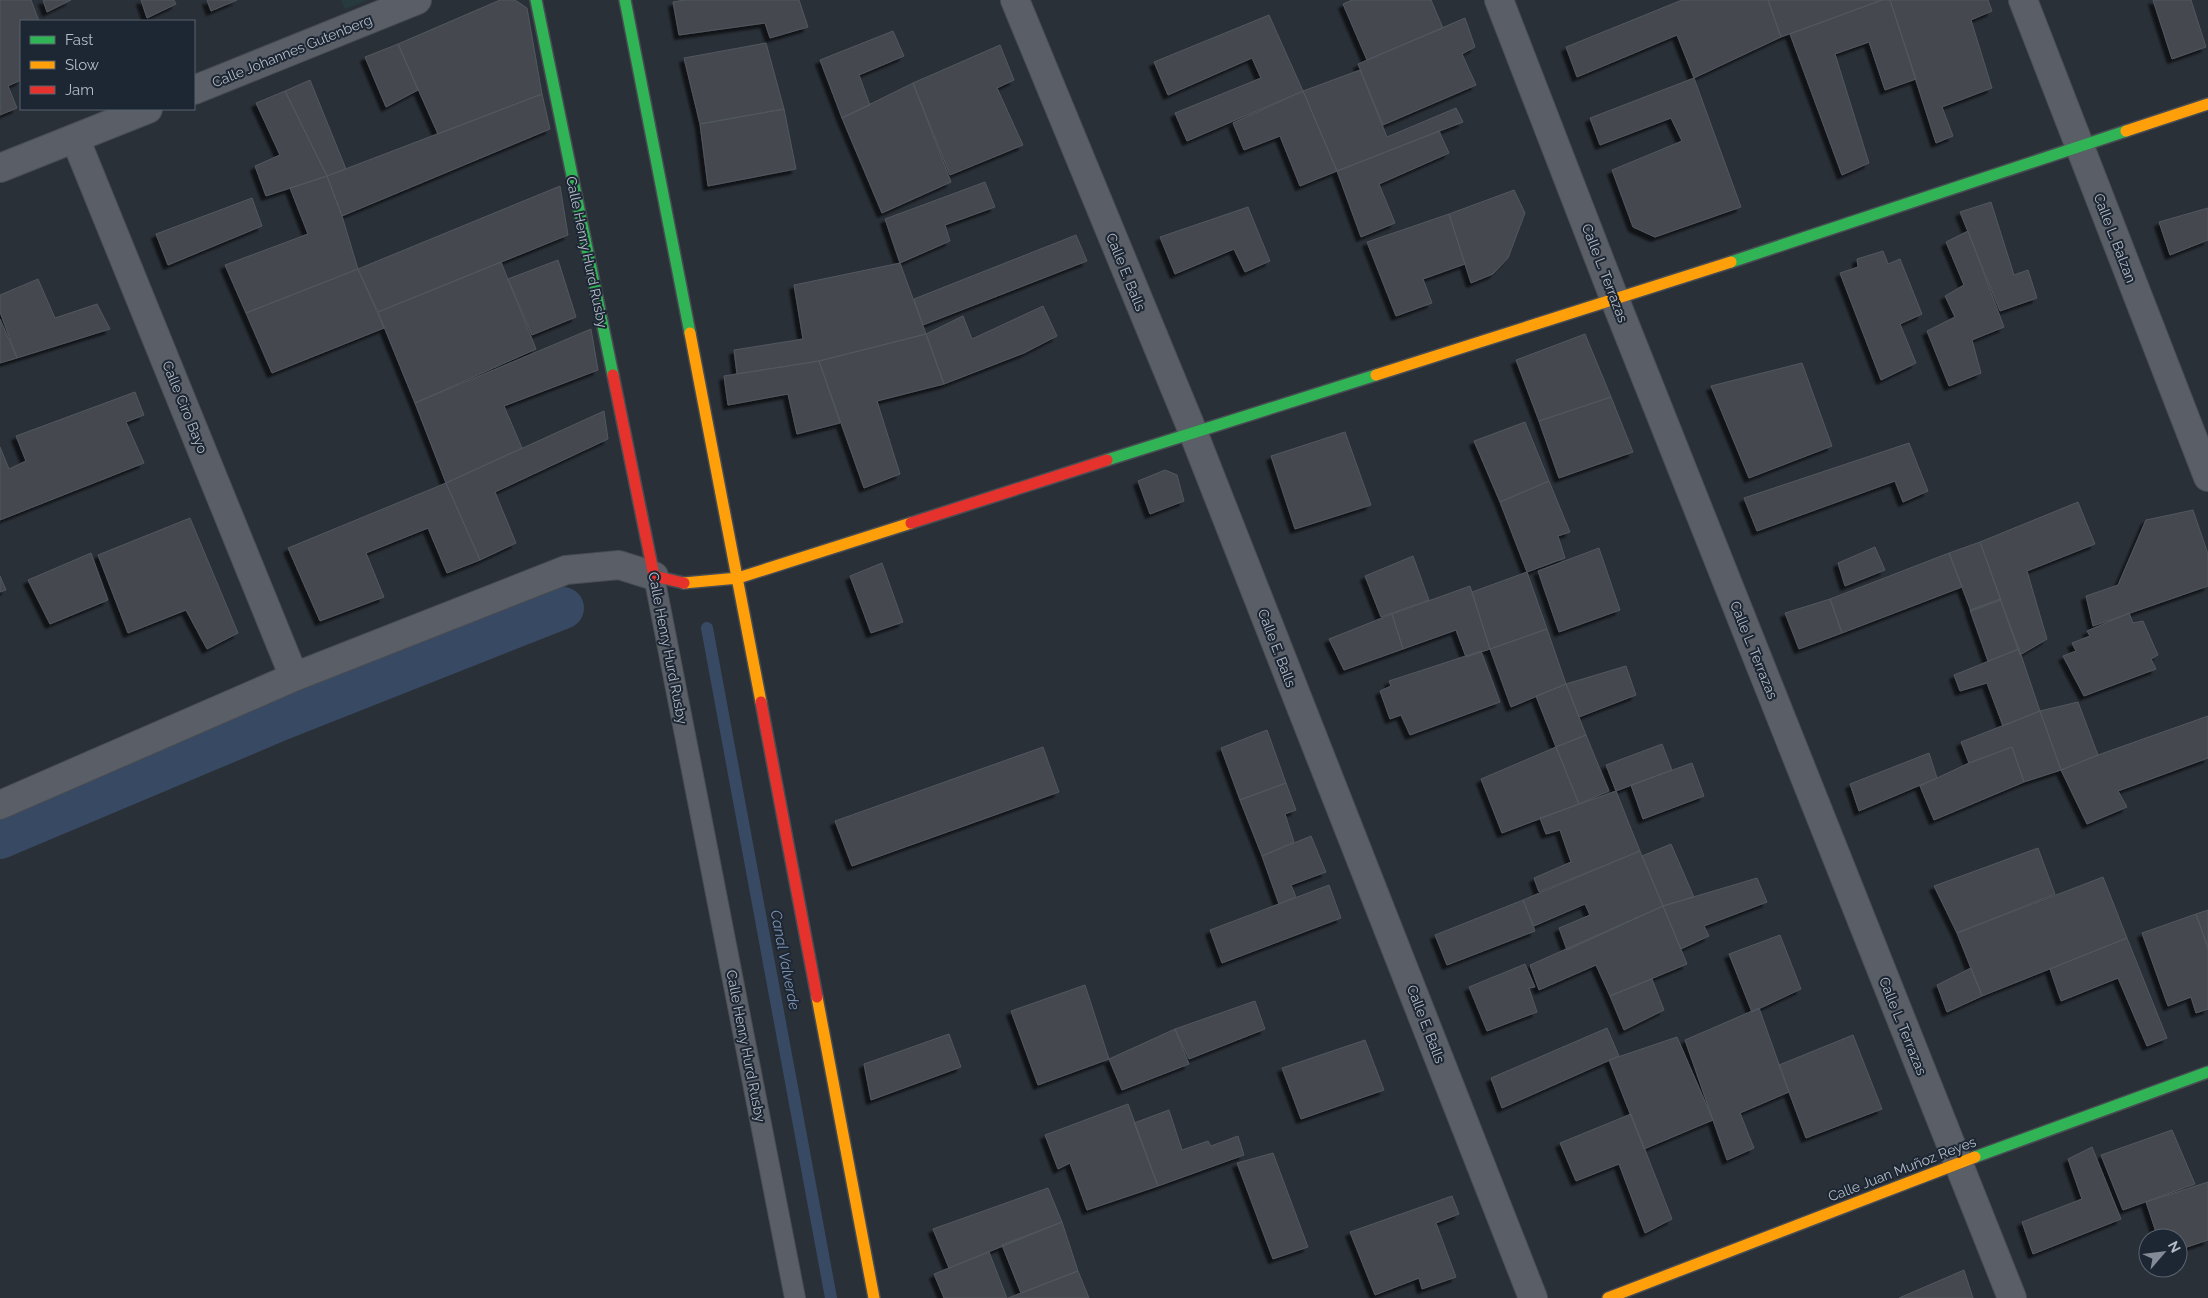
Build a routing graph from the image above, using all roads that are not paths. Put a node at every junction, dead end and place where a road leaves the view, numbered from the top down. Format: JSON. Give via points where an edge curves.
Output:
{"nodes":[{"id":1,"x":417,"y":0,"type":"edge"},
{"id":2,"x":536,"y":0,"type":"edge"},
{"id":3,"x":625,"y":0,"type":"edge"},
{"id":4,"x":1014,"y":0,"type":"edge"},
{"id":5,"x":1499,"y":0,"type":"edge"},
{"id":6,"x":2022,"y":0,"type":"edge"},
{"id":7,"x":195,"y":90,"type":"edge"},
{"id":8,"x":2208,"y":104,"type":"edge"},
{"id":9,"x":145,"y":110,"type":"edge"},
{"id":10,"x":75,"y":138,"type":"junction"},
{"id":11,"x":2080,"y":146,"type":"junction"},
{"id":12,"x":0,"y":168,"type":"edge"},
{"id":13,"x":1615,"y":300,"type":"junction"},
{"id":14,"x":1192,"y":432,"type":"junction"},
{"id":15,"x":2208,"y":477,"type":"edge"},
{"id":16,"x":654,"y":576,"type":"junction"},
{"id":17,"x":738,"y":578,"type":"junction"},
{"id":18,"x":294,"y":677,"type":"junction"},
{"id":19,"x":0,"y":805,"type":"edge"},
{"id":20,"x":2208,"y":1072,"type":"edge"},
{"id":21,"x":1958,"y":1163,"type":"junction"},
{"id":22,"x":795,"y":1298,"type":"edge"},
{"id":23,"x":874,"y":1298,"type":"edge"},
{"id":24,"x":1533,"y":1298,"type":"edge"},
{"id":25,"x":1608,"y":1298,"type":"edge"},
{"id":26,"x":2012,"y":1298,"type":"edge"}],
"edges":[{"from":1,"to":7,"type":"street","name":"Calle Johannes Gutenberg"},
{"from":2,"to":16,"type":"street","name":"Calle Henry Hurd Rusby"},
{"from":3,"to":17,"type":"street"},
{"from":4,"to":14,"type":"street","name":"Calle E. Balls"},
{"from":5,"to":13,"type":"street","name":"Calle L. Terrazas"},
{"from":6,"to":11,"type":"street","name":"Calle L. Balzan"},
{"from":8,"to":11,"type":"street"},
{"from":9,"to":10,"type":"street"},
{"from":10,"to":12,"type":"street"},
{"from":10,"to":18,"type":"street","name":"Calle Ciro Bayo"},
{"from":11,"to":13,"type":"street"},
{"from":11,"to":15,"type":"street","name":"Calle L. Balzan"},
{"from":13,"to":14,"type":"street"},
{"from":13,"to":21,"type":"street","name":"Calle L. Terrazas"},
{"from":14,"to":17,"type":"street"},
{"from":14,"to":24,"type":"street","name":"Calle E. Balls"},
{"from":16,"to":17,"type":"street","via":[[684,583]]},
{"from":16,"to":18,"type":"street","via":[[619,565],[566,570]]},
{"from":16,"to":22,"type":"lane","name":"Calle Henry Hurd Rusby"},
{"from":17,"to":23,"type":"street"},
{"from":18,"to":19,"type":"street"},
{"from":20,"to":21,"type":"street","name":"Calle Juan Muñoz Reyes"},
{"from":21,"to":25,"type":"street","name":"Calle Juan Muñoz Reyes"},
{"from":21,"to":26,"type":"street","name":"Calle L. Terrazas"}]}
